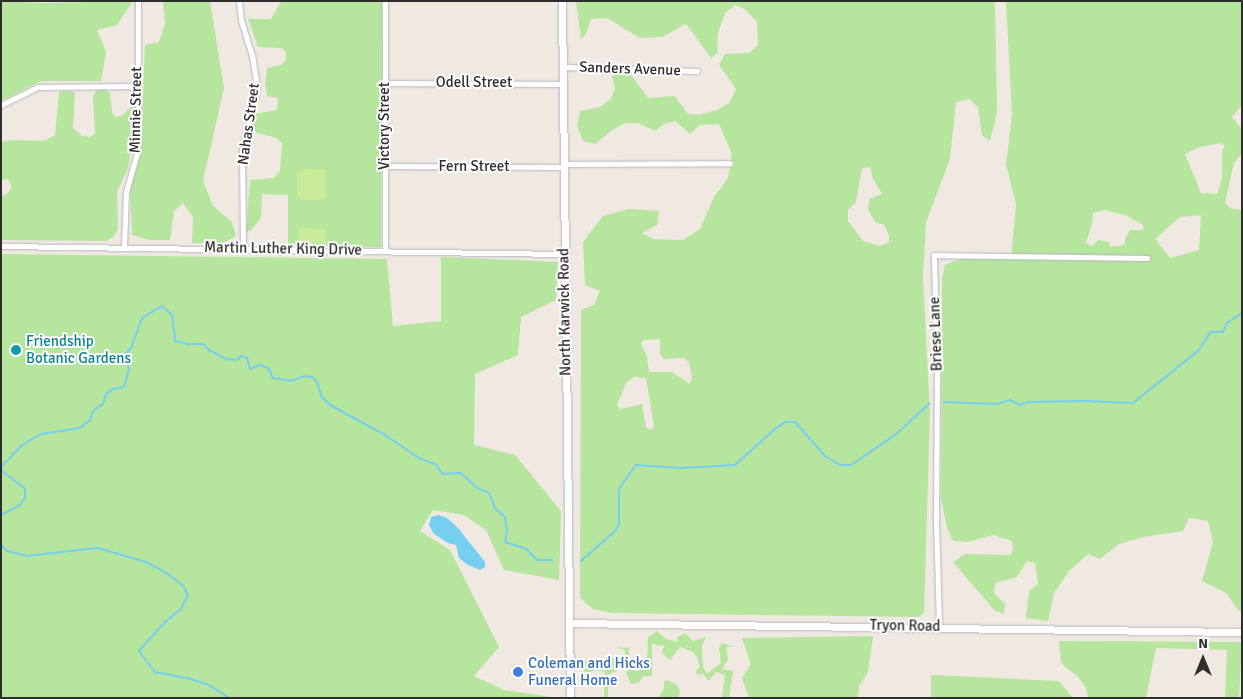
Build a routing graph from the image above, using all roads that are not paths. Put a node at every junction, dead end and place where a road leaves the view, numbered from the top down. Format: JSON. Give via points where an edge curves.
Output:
{"nodes":[{"id":1,"x":138,"y":1,"type":"edge"},
{"id":2,"x":239,"y":1,"type":"edge"},
{"id":3,"x":385,"y":1,"type":"edge"},
{"id":4,"x":562,"y":1,"type":"edge"},
{"id":5,"x":562,"y":67,"type":"junction"},
{"id":6,"x":697,"y":71,"type":"dead end"},
{"id":7,"x":385,"y":83,"type":"junction"},
{"id":8,"x":562,"y":84,"type":"junction"},
{"id":9,"x":137,"y":86,"type":"junction"},
{"id":10,"x":1,"y":105,"type":"edge"},
{"id":11,"x":730,"y":163,"type":"dead end"},
{"id":12,"x":563,"y":165,"type":"junction"},
{"id":13,"x":385,"y":166,"type":"junction"},
{"id":14,"x":1,"y":246,"type":"edge"},
{"id":15,"x":124,"y":247,"type":"junction"},
{"id":16,"x":243,"y":248,"type":"junction"},
{"id":17,"x":385,"y":250,"type":"junction"},
{"id":18,"x":564,"y":254,"type":"junction"},
{"id":19,"x":1147,"y":258,"type":"dead end"},
{"id":20,"x":569,"y":623,"type":"junction"},
{"id":21,"x":939,"y":627,"type":"junction"},
{"id":22,"x":1242,"y":632,"type":"edge"},
{"id":23,"x":570,"y":698,"type":"edge"}],
"edges":[{"from":1,"to":9,"type":"street","name":"Minnie Street"},
{"from":2,"to":16,"type":"street","name":"Nahas Street","via":[[257,87],[242,151]]},
{"from":3,"to":7,"type":"street","name":"Victory Street"},
{"from":4,"to":5,"type":"street","name":"North Karwick Road"},
{"from":5,"to":6,"type":"street","name":"Sanders Avenue"},
{"from":5,"to":8,"type":"street","name":"North Karwick Road"},
{"from":7,"to":8,"type":"street","name":"Odell Street"},
{"from":7,"to":13,"type":"street","name":"Victory Street"},
{"from":8,"to":12,"type":"street","name":"North Karwick Road"},
{"from":9,"to":10,"type":"street","via":[[38,87]]},
{"from":9,"to":15,"type":"street","name":"Minnie Street","via":[[137,153],[126,192]]},
{"from":11,"to":12,"type":"street","name":"Fern Street"},
{"from":12,"to":13,"type":"street","name":"Fern Street"},
{"from":12,"to":18,"type":"street","name":"North Karwick Road"},
{"from":13,"to":17,"type":"street","name":"Victory Street"},
{"from":14,"to":15,"type":"street","name":"Martin Luther King Drive"},
{"from":15,"to":16,"type":"street","name":"Martin Luther King Drive"},
{"from":16,"to":17,"type":"street","name":"Martin Luther King Drive"},
{"from":17,"to":18,"type":"street","name":"Martin Luther King Drive"},
{"from":18,"to":20,"type":"street","name":"North Karwick Road"},
{"from":19,"to":21,"type":"street","name":"Briese Lane","via":[[934,255]]},
{"from":20,"to":21,"type":"street","name":"Tryon Road"},
{"from":20,"to":23,"type":"street","name":"North Karwick Road"},
{"from":21,"to":22,"type":"street","name":"Tryon Road"}]}
